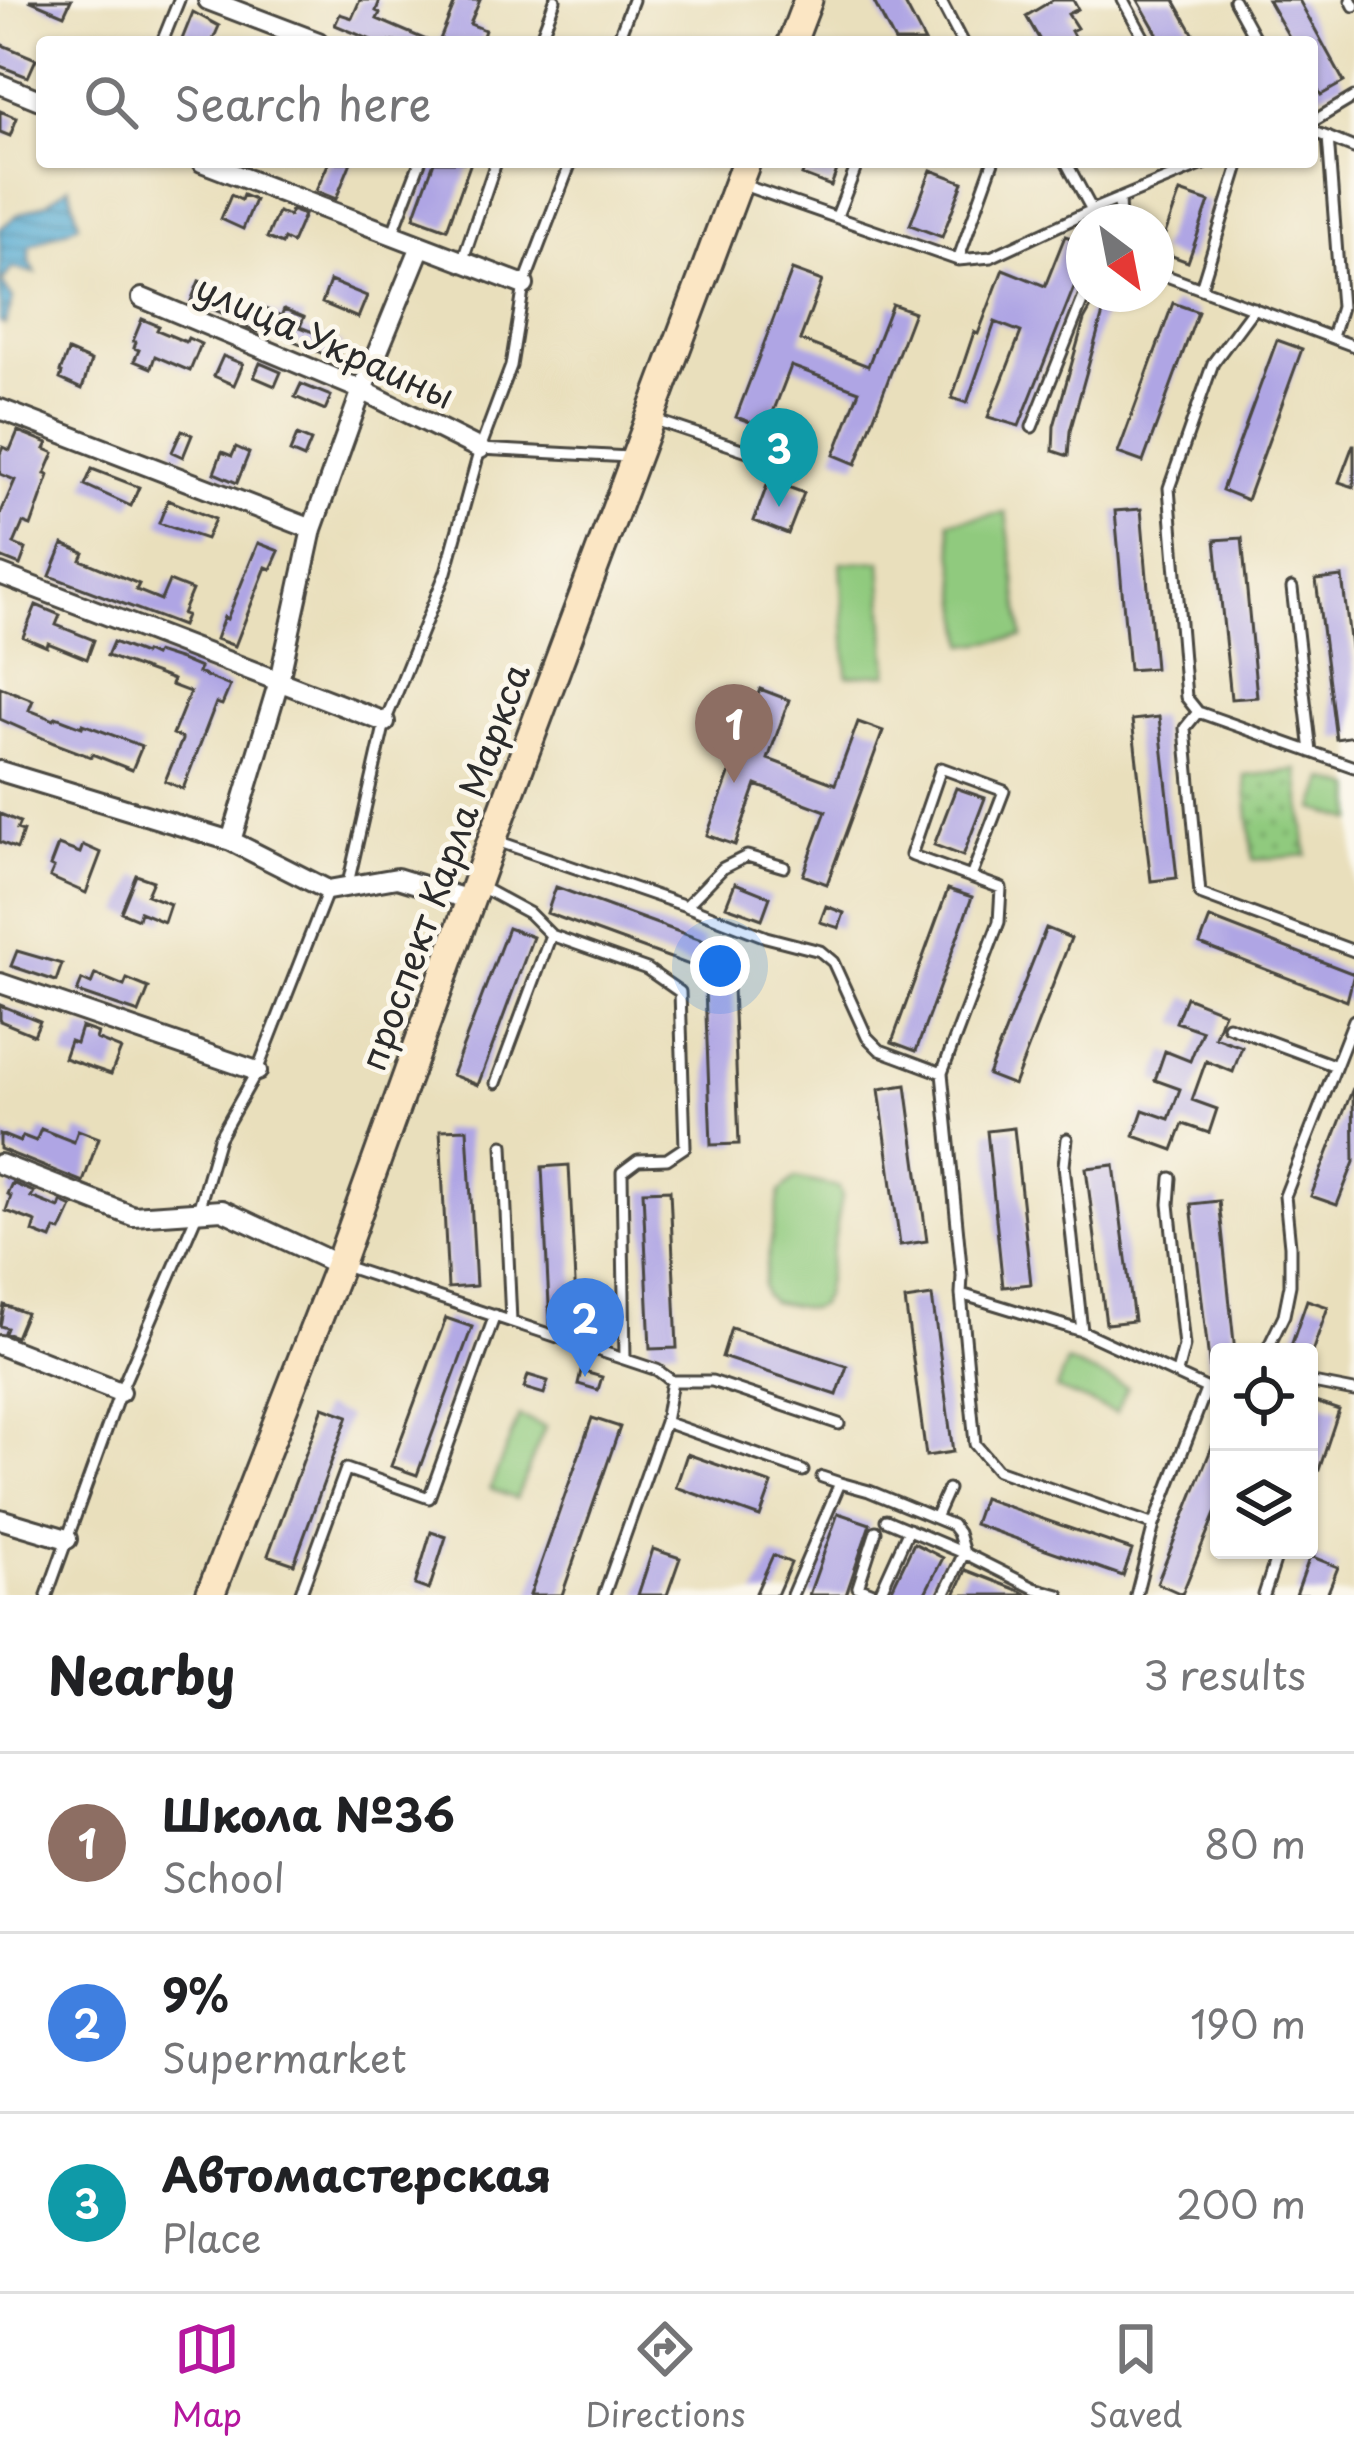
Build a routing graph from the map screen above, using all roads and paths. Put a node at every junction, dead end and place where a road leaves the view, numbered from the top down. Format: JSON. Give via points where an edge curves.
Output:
{"nodes":[{"id":1,"x":179,"y":0,"type":"edge"},
{"id":2,"x":208,"y":0,"type":"edge"},
{"id":3,"x":555,"y":0,"type":"edge"},
{"id":4,"x":634,"y":0,"type":"edge"},
{"id":5,"x":808,"y":0,"type":"edge"},
{"id":6,"x":940,"y":0,"type":"edge"},
{"id":7,"x":1124,"y":0,"type":"edge"},
{"id":8,"x":1234,"y":0,"type":"edge"},
{"id":9,"x":164,"y":36,"type":"edge"},
{"id":10,"x":302,"y":36,"type":"edge"},
{"id":11,"x":541,"y":36,"type":"edge"},
{"id":12,"x":619,"y":36,"type":"edge"},
{"id":13,"x":794,"y":36,"type":"edge"},
{"id":14,"x":959,"y":36,"type":"edge"},
{"id":15,"x":1143,"y":36,"type":"edge"},
{"id":16,"x":1254,"y":36,"type":"edge"},
{"id":17,"x":0,"y":84,"type":"edge"},
{"id":18,"x":1354,"y":97,"type":"edge"},
{"id":19,"x":36,"y":98,"type":"edge"},
{"id":20,"x":1318,"y":122,"type":"edge"},
{"id":21,"x":1318,"y":130,"type":"edge"},
{"id":22,"x":1328,"y":137,"type":"junction"},
{"id":23,"x":1354,"y":148,"type":"edge"},
{"id":24,"x":218,"y":168,"type":"edge"},
{"id":25,"x":418,"y":168,"type":"edge"},
{"id":26,"x":494,"y":168,"type":"edge"},
{"id":27,"x":569,"y":168,"type":"edge"},
{"id":28,"x":856,"y":168,"type":"edge"},
{"id":29,"x":991,"y":168,"type":"edge"},
{"id":30,"x":1069,"y":168,"type":"edge"},
{"id":31,"x":1194,"y":168,"type":"edge"},
{"id":32,"x":1238,"y":168,"type":"edge"},
{"id":33,"x":742,"y":172,"type":"edge"},
{"id":34,"x":1119,"y":199,"type":"junction"},
{"id":35,"x":1089,"y":204,"type":"edge"},
{"id":36,"x":1107,"y":204,"type":"edge"},
{"id":37,"x":1119,"y":204,"type":"edge"},
{"id":38,"x":837,"y":216,"type":"junction"},
{"id":39,"x":1066,"y":222,"type":"edge"},
{"id":40,"x":392,"y":235,"type":"junction"},
{"id":41,"x":421,"y":246,"type":"junction"},
{"id":42,"x":958,"y":260,"type":"junction"},
{"id":43,"x":462,"y":262,"type":"junction"},
{"id":44,"x":1174,"y":278,"type":"edge"},
{"id":45,"x":524,"y":285,"type":"junction"},
{"id":46,"x":1201,"y":288,"type":"junction"},
{"id":47,"x":142,"y":298,"type":"dead end"},
{"id":48,"x":1254,"y":308,"type":"junction"},
{"id":49,"x":1078,"y":312,"type":"edge"},
{"id":50,"x":1332,"y":338,"type":"junction"},
{"id":51,"x":1354,"y":346,"type":"edge"},
{"id":52,"x":362,"y":389,"type":"junction"},
{"id":53,"x":1,"y":411,"type":"edge"},
{"id":54,"x":650,"y":418,"type":"junction"},
{"id":55,"x":1032,"y":427,"type":"dead end"},
{"id":56,"x":480,"y":449,"type":"junction"},
{"id":57,"x":634,"y":458,"type":"junction"},
{"id":58,"x":795,"y":467,"type":"dead end"},
{"id":59,"x":312,"y":529,"type":"junction"},
{"id":60,"x":0,"y":574,"type":"edge"},
{"id":61,"x":1292,"y":588,"type":"dead end"},
{"id":62,"x":279,"y":681,"type":"junction"},
{"id":63,"x":1198,"y":712,"type":"junction"},
{"id":64,"x":386,"y":722,"type":"junction"},
{"id":65,"x":1311,"y":752,"type":"junction"},
{"id":66,"x":1354,"y":767,"type":"edge"},
{"id":67,"x":0,"y":770,"type":"edge"},
{"id":68,"x":491,"y":840,"type":"junction"},
{"id":69,"x":231,"y":841,"type":"junction"},
{"id":70,"x":784,"y":867,"type":"dead end"},
{"id":71,"x":971,"y":877,"type":"junction"},
{"id":72,"x":337,"y":889,"type":"junction"},
{"id":73,"x":473,"y":892,"type":"junction"},
{"id":74,"x":686,"y":906,"type":"junction"},
{"id":75,"x":551,"y":935,"type":"junction"},
{"id":76,"x":1354,"y":951,"type":"edge"},
{"id":77,"x":0,"y":983,"type":"edge"},
{"id":78,"x":1354,"y":1020,"type":"edge"},
{"id":79,"x":1228,"y":1026,"type":"dead end"},
{"id":80,"x":1336,"y":1066,"type":"junction"},
{"id":81,"x":256,"y":1071,"type":"junction"},
{"id":82,"x":942,"y":1073,"type":"junction"},
{"id":83,"x":496,"y":1083,"type":"dead end"},
{"id":84,"x":1067,"y":1139,"type":"dead end"},
{"id":85,"x":503,"y":1145,"type":"dead end"},
{"id":86,"x":0,"y":1164,"type":"edge"},
{"id":87,"x":1171,"y":1178,"type":"dead end"},
{"id":88,"x":197,"y":1214,"type":"junction"},
{"id":89,"x":339,"y":1264,"type":"junction"},
{"id":90,"x":961,"y":1294,"type":"junction"},
{"id":91,"x":495,"y":1315,"type":"junction"},
{"id":92,"x":511,"y":1321,"type":"junction"},
{"id":93,"x":1082,"y":1331,"type":"junction"},
{"id":94,"x":1270,"y":1343,"type":"edge"},
{"id":95,"x":0,"y":1345,"type":"edge"},
{"id":96,"x":625,"y":1359,"type":"junction"},
{"id":97,"x":1177,"y":1373,"type":"junction"},
{"id":98,"x":672,"y":1381,"type":"junction"},
{"id":99,"x":1318,"y":1384,"type":"edge"},
{"id":100,"x":1353,"y":1388,"type":"edge"},
{"id":101,"x":1206,"y":1390,"type":"junction"},
{"id":102,"x":1210,"y":1391,"type":"edge"},
{"id":103,"x":120,"y":1392,"type":"junction"},
{"id":104,"x":665,"y":1422,"type":"junction"},
{"id":105,"x":839,"y":1424,"type":"dead end"},
{"id":106,"x":803,"y":1471,"type":"dead end"},
{"id":107,"x":821,"y":1477,"type":"dead end"},
{"id":108,"x":839,"y":1483,"type":"junction"},
{"id":109,"x":948,"y":1490,"type":"dead end"},
{"id":110,"x":935,"y":1518,"type":"junction"},
{"id":111,"x":0,"y":1519,"type":"edge"},
{"id":112,"x":886,"y":1520,"type":"dead end"},
{"id":113,"x":1154,"y":1525,"type":"junction"},
{"id":114,"x":909,"y":1529,"type":"junction"},
{"id":115,"x":877,"y":1532,"type":"dead end"},
{"id":116,"x":67,"y":1539,"type":"junction"},
{"id":117,"x":964,"y":1553,"type":"junction"},
{"id":118,"x":1276,"y":1559,"type":"edge"},
{"id":119,"x":301,"y":1593,"type":"edge"},
{"id":120,"x":47,"y":1595,"type":"edge"},
{"id":121,"x":210,"y":1595,"type":"edge"},
{"id":122,"x":315,"y":1595,"type":"edge"},
{"id":123,"x":604,"y":1595,"type":"edge"},
{"id":124,"x":792,"y":1595,"type":"edge"},
{"id":125,"x":879,"y":1595,"type":"edge"},
{"id":126,"x":944,"y":1595,"type":"edge"},
{"id":127,"x":1059,"y":1595,"type":"edge"},
{"id":128,"x":1136,"y":1595,"type":"edge"},
{"id":129,"x":1264,"y":1595,"type":"edge"}],
"edges":[{"from":1,"to":9,"type":"lane"},
{"from":2,"to":10,"type":"street"},
{"from":3,"to":11,"type":"lane"},
{"from":4,"to":12,"type":"lane"},
{"from":5,"to":13,"type":"street"},
{"from":6,"to":14,"type":"lane"},
{"from":7,"to":15,"type":"lane"},
{"from":8,"to":16,"type":"lane"},
{"from":17,"to":19,"type":"street"},
{"from":18,"to":20,"type":"lane"},
{"from":21,"to":22,"type":"lane"},
{"from":22,"to":23,"type":"lane"},
{"from":22,"to":50,"type":"lane","via":[[1341,307]]},
{"from":24,"to":40,"type":"street"},
{"from":25,"to":40,"type":"lane"},
{"from":26,"to":43,"type":"lane"},
{"from":27,"to":45,"type":"lane"},
{"from":28,"to":38,"type":"lane"},
{"from":29,"to":42,"type":"lane"},
{"from":30,"to":35,"type":"lane"},
{"from":31,"to":34,"type":"lane"},
{"from":32,"to":46,"type":"lane"},
{"from":33,"to":38,"type":"lane"},
{"from":33,"to":54,"type":"street","name":"проспект Карла Маркса"},
{"from":34,"to":36,"type":"lane"},
{"from":34,"to":37,"type":"lane"},
{"from":38,"to":42,"type":"lane"},
{"from":39,"to":42,"type":"lane","via":[[991,257]]},
{"from":40,"to":41,"type":"street"},
{"from":41,"to":43,"type":"street"},
{"from":41,"to":52,"type":"street"},
{"from":43,"to":45,"type":"street"},
{"from":44,"to":46,"type":"lane"},
{"from":45,"to":56,"type":"lane","via":[[511,366]]},
{"from":46,"to":48,"type":"lane"},
{"from":47,"to":52,"type":"street","name":"улица Украины"},
{"from":48,"to":50,"type":"lane"},
{"from":48,"to":63,"type":"lane","via":[[1213,363],[1169,488],[1186,697]]},
{"from":49,"to":55,"type":"lane"},
{"from":50,"to":51,"type":"lane"},
{"from":52,"to":56,"type":"street","name":"улица Украины"},
{"from":52,"to":59,"type":"street"},
{"from":53,"to":59,"type":"street"},
{"from":54,"to":57,"type":"street","name":"проспект Карла Маркса"},
{"from":54,"to":58,"type":"lane"},
{"from":56,"to":57,"type":"lane"},
{"from":56,"to":64,"type":"lane","via":[[446,572]]},
{"from":57,"to":68,"type":"street","name":"проспект Карла Маркса"},
{"from":59,"to":62,"type":"street"},
{"from":60,"to":62,"type":"street"},
{"from":61,"to":65,"type":"lane"},
{"from":62,"to":64,"type":"street"},
{"from":62,"to":69,"type":"street"},
{"from":63,"to":65,"type":"lane"},
{"from":63,"to":76,"type":"lane","via":[[1185,728],[1200,894]]},
{"from":64,"to":72,"type":"lane"},
{"from":65,"to":66,"type":"lane"},
{"from":67,"to":69,"type":"street"},
{"from":68,"to":73,"type":"street","name":"проспект Карла Маркса"},
{"from":68,"to":74,"type":"lane"},
{"from":69,"to":72,"type":"street"},
{"from":70,"to":74,"type":"lane","via":[[747,856],[722,868]]},
{"from":71,"to":71,"type":"lane","via":[[1004,791],[941,768],[911,855]]},
{"from":71,"to":82,"type":"lane","via":[[1000,888],[998,922]]},
{"from":72,"to":73,"type":"street","via":[[398,878]]},
{"from":72,"to":81,"type":"lane"},
{"from":73,"to":75,"type":"lane","via":[[529,913]]},
{"from":73,"to":89,"type":"street","name":"проспект Карла Маркса"},
{"from":74,"to":82,"type":"lane","via":[[820,951],[833,962],[867,1037],[880,1050]]},
{"from":75,"to":83,"type":"lane"},
{"from":75,"to":96,"type":"lane","via":[[647,969],[680,992],[685,1148],[622,1172]]},
{"from":77,"to":81,"type":"street"},
{"from":78,"to":80,"type":"lane"},
{"from":79,"to":80,"type":"lane"},
{"from":80,"to":94,"type":"lane","via":[[1286,1196],[1290,1285]]},
{"from":81,"to":88,"type":"lane","via":[[219,1138]]},
{"from":82,"to":90,"type":"lane"},
{"from":84,"to":93,"type":"lane"},
{"from":85,"to":92,"type":"lane"},
{"from":86,"to":88,"type":"street","via":[[134,1216]]},
{"from":87,"to":97,"type":"lane","via":[[1184,1346]]},
{"from":88,"to":89,"type":"street","via":[[222,1210]]},
{"from":88,"to":103,"type":"lane"},
{"from":89,"to":91,"type":"lane"},
{"from":89,"to":121,"type":"street","name":"проспект Карла Маркса"},
{"from":90,"to":93,"type":"lane"},
{"from":90,"to":113,"type":"lane","via":[[975,1444],[997,1470]]},
{"from":91,"to":92,"type":"lane"},
{"from":91,"to":119,"type":"lane","via":[[429,1498],[346,1469]]},
{"from":92,"to":96,"type":"lane"},
{"from":93,"to":97,"type":"lane"},
{"from":95,"to":103,"type":"street"},
{"from":96,"to":98,"type":"lane"},
{"from":97,"to":101,"type":"lane"},
{"from":98,"to":104,"type":"lane"},
{"from":98,"to":105,"type":"lane","via":[[712,1381]]},
{"from":99,"to":100,"type":"lane"},
{"from":101,"to":102,"type":"lane"},
{"from":101,"to":113,"type":"lane"},
{"from":103,"to":116,"type":"lane"},
{"from":104,"to":106,"type":"lane"},
{"from":104,"to":123,"type":"lane"},
{"from":107,"to":108,"type":"lane"},
{"from":108,"to":110,"type":"lane"},
{"from":108,"to":124,"type":"lane"},
{"from":109,"to":110,"type":"lane"},
{"from":110,"to":117,"type":"lane","via":[[958,1532]]},
{"from":111,"to":116,"type":"street"},
{"from":112,"to":114,"type":"lane"},
{"from":113,"to":128,"type":"lane"},
{"from":114,"to":117,"type":"lane"},
{"from":114,"to":125,"type":"lane"},
{"from":115,"to":125,"type":"lane","via":[[858,1587]]},
{"from":116,"to":120,"type":"lane"},
{"from":117,"to":126,"type":"lane"},
{"from":117,"to":127,"type":"lane"},
{"from":118,"to":129,"type":"lane"},
{"from":119,"to":122,"type":"lane"}]}
